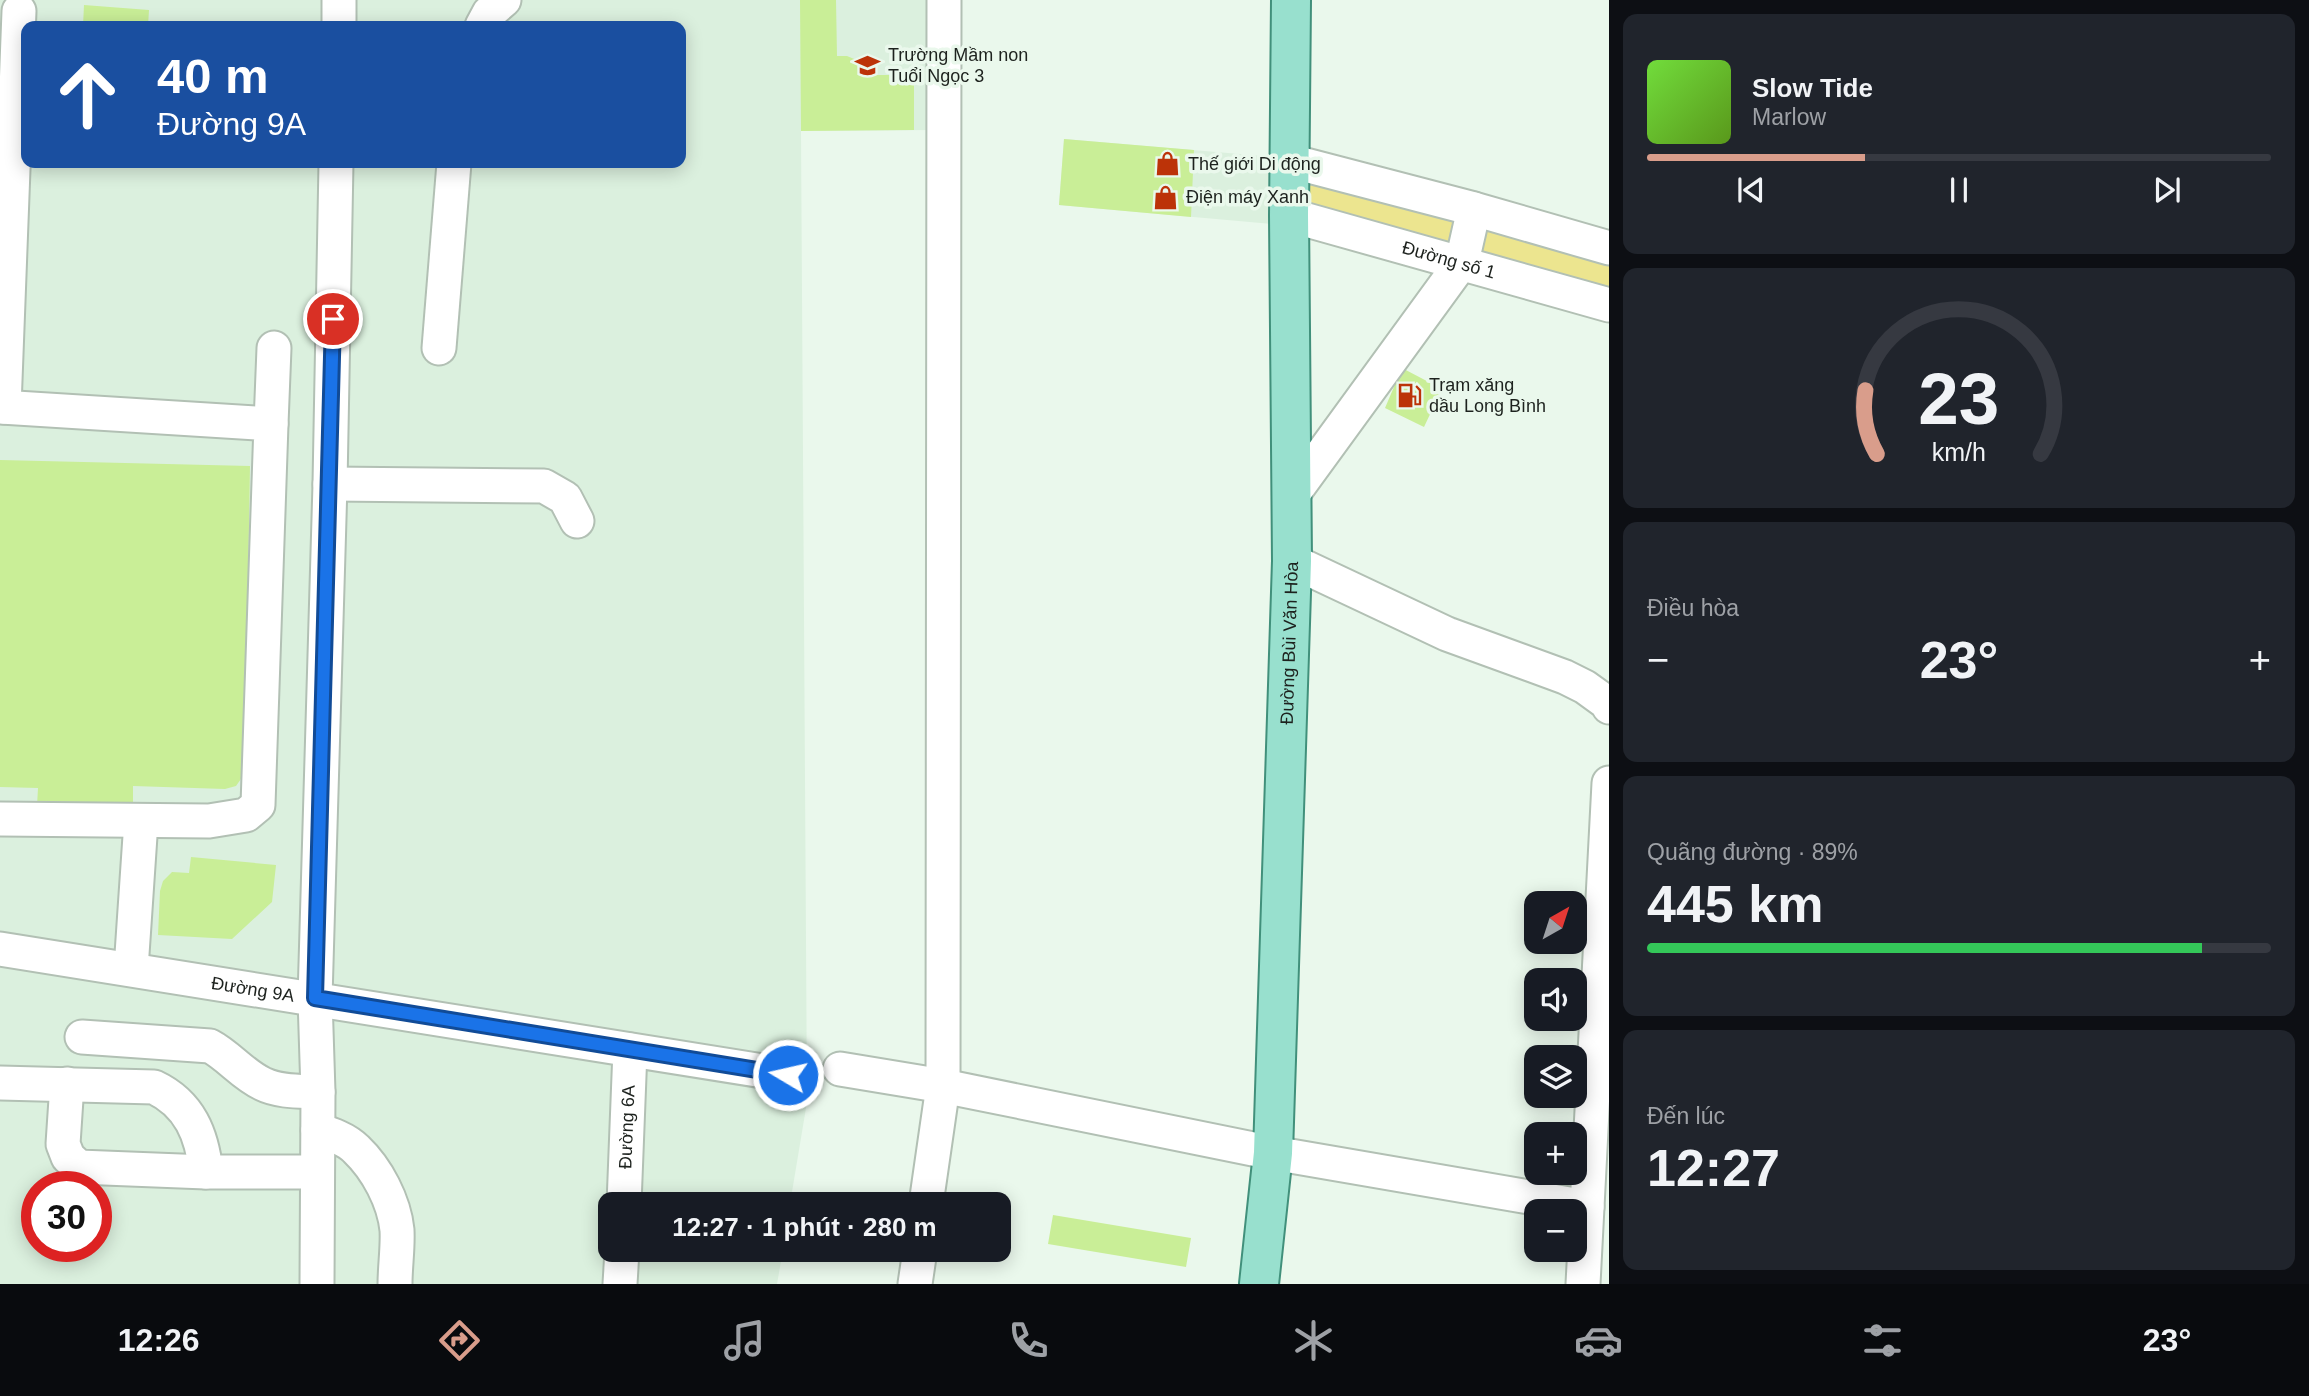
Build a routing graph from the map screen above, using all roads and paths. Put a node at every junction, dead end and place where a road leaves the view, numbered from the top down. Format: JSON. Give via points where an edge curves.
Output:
{"nodes":[{"id":1,"x":340,"y":0,"type":"edge"},
{"id":2,"x":504,"y":0,"type":"edge"},
{"id":3,"x":944,"y":0,"type":"edge"},
{"id":4,"x":1291,"y":0,"type":"edge"},
{"id":5,"x":19,"y":11,"type":"dead end"},
{"id":6,"x":339,"y":21,"type":"edge"},
{"id":7,"x":485,"y":21,"type":"edge"},
{"id":8,"x":21,"y":39,"type":"edge"},
{"id":9,"x":21,"y":71,"type":"edge"},
{"id":10,"x":1290,"y":161,"type":"junction"},
{"id":11,"x":336,"y":168,"type":"edge"},
{"id":12,"x":454,"y":168,"type":"edge"},
{"id":13,"x":1474,"y":209,"type":"junction"},
{"id":14,"x":1289,"y":215,"type":"junction"},
{"id":15,"x":1609,"y":248,"type":"edge"},
{"id":16,"x":1462,"y":262,"type":"junction"},
{"id":17,"x":1609,"y":305,"type":"edge"},
{"id":18,"x":274,"y":348,"type":"dead end"},
{"id":19,"x":439,"y":348,"type":"dead end"},
{"id":20,"x":2,"y":407,"type":"edge"},
{"id":21,"x":271,"y":424,"type":"junction"},
{"id":22,"x":330,"y":484,"type":"junction"},
{"id":23,"x":1293,"y":494,"type":"junction"},
{"id":24,"x":577,"y":521,"type":"dead end"},
{"id":25,"x":1292,"y":561,"type":"junction"},
{"id":26,"x":1609,"y":707,"type":"edge"},
{"id":27,"x":1609,"y":783,"type":"edge"},
{"id":28,"x":0,"y":819,"type":"edge"},
{"id":29,"x":141,"y":821,"type":"junction"},
{"id":30,"x":0,"y":949,"type":"edge"},
{"id":31,"x":131,"y":969,"type":"junction"},
{"id":32,"x":315,"y":998,"type":"junction"},
{"id":33,"x":82,"y":1037,"type":"dead end"},
{"id":34,"x":630,"y":1050,"type":"junction"},
{"id":35,"x":840,"y":1069,"type":"dead end"},
{"id":36,"x":788,"y":1075,"type":"dead end"},
{"id":37,"x":0,"y":1083,"type":"edge"},
{"id":38,"x":67,"y":1084,"type":"junction"},
{"id":39,"x":943,"y":1086,"type":"junction"},
{"id":40,"x":318,"y":1092,"type":"junction"},
{"id":41,"x":318,"y":1129,"type":"junction"},
{"id":42,"x":1272,"y":1153,"type":"junction"},
{"id":43,"x":206,"y":1172,"type":"junction"},
{"id":44,"x":317,"y":1172,"type":"junction"},
{"id":45,"x":624,"y":1192,"type":"edge"},
{"id":46,"x":928,"y":1192,"type":"edge"},
{"id":47,"x":1540,"y":1199,"type":"edge"},
{"id":48,"x":1587,"y":1207,"type":"edge"},
{"id":49,"x":621,"y":1262,"type":"edge"},
{"id":50,"x":918,"y":1262,"type":"edge"},
{"id":51,"x":1584,"y":1262,"type":"edge"},
{"id":52,"x":317,"y":1284,"type":"edge"},
{"id":53,"x":395,"y":1284,"type":"edge"},
{"id":54,"x":620,"y":1284,"type":"edge"},
{"id":55,"x":915,"y":1284,"type":"edge"},
{"id":56,"x":1259,"y":1284,"type":"edge"},
{"id":57,"x":1583,"y":1284,"type":"edge"}],
"edges":[{"from":1,"to":6,"type":"street"},
{"from":2,"to":7,"type":"street"},
{"from":3,"to":39,"type":"street"},
{"from":4,"to":10,"type":"main road","name":"Đường Bùi Văn Hòa"},
{"from":5,"to":8,"type":"street"},
{"from":9,"to":20,"type":"street"},
{"from":10,"to":13,"type":"street"},
{"from":10,"to":14,"type":"main road","name":"Đường Bùi Văn Hòa"},
{"from":11,"to":22,"type":"street"},
{"from":12,"to":19,"type":"street"},
{"from":13,"to":15,"type":"street"},
{"from":13,"to":16,"type":"street"},
{"from":14,"to":16,"type":"street","name":"Đường số 1"},
{"from":14,"to":23,"type":"main road","name":"Đường Bùi Văn Hòa"},
{"from":16,"to":17,"type":"street","name":"Đường số 1"},
{"from":16,"to":23,"type":"street"},
{"from":18,"to":21,"type":"street"},
{"from":20,"to":21,"type":"street"},
{"from":21,"to":29,"type":"street","via":[[258,804],[246,815],[209,821]]},
{"from":22,"to":24,"type":"street","via":[[544,486],[565,498]]},
{"from":22,"to":32,"type":"street"},
{"from":23,"to":25,"type":"main road","name":"Đường Bùi Văn Hòa"},
{"from":25,"to":26,"type":"street","via":[[1447,634],[1572,681]]},
{"from":25,"to":42,"type":"main road","name":"Đường Bùi Văn Hòa"},
{"from":27,"to":48,"type":"street"},
{"from":28,"to":29,"type":"street"},
{"from":29,"to":31,"type":"street"},
{"from":30,"to":31,"type":"street","name":"Đường 9A"},
{"from":31,"to":32,"type":"street","name":"Đường 9A"},
{"from":32,"to":34,"type":"street","name":"Đường 9A"},
{"from":32,"to":40,"type":"street"},
{"from":33,"to":40,"type":"street","via":[[210,1046],[264,1085]]},
{"from":34,"to":36,"type":"street","name":"Đường 9A"},
{"from":34,"to":45,"type":"street","name":"Đường 6A"},
{"from":35,"to":39,"type":"street"},
{"from":37,"to":38,"type":"street"},
{"from":38,"to":43,"type":"street","via":[[164,1091],[195,1125]]},
{"from":38,"to":43,"type":"street","via":[[63,1144],[79,1167]]},
{"from":39,"to":42,"type":"street"},
{"from":39,"to":46,"type":"street"},
{"from":40,"to":41,"type":"street"},
{"from":41,"to":44,"type":"street"},
{"from":41,"to":53,"type":"street","via":[[355,1147],[382,1184],[397,1230]]},
{"from":42,"to":47,"type":"street"},
{"from":42,"to":56,"type":"main road","name":"Đường Bùi Văn Hòa"},
{"from":43,"to":44,"type":"street"},
{"from":44,"to":52,"type":"street"},
{"from":49,"to":54,"type":"street"},
{"from":50,"to":55,"type":"street"},
{"from":51,"to":57,"type":"street"}]}
